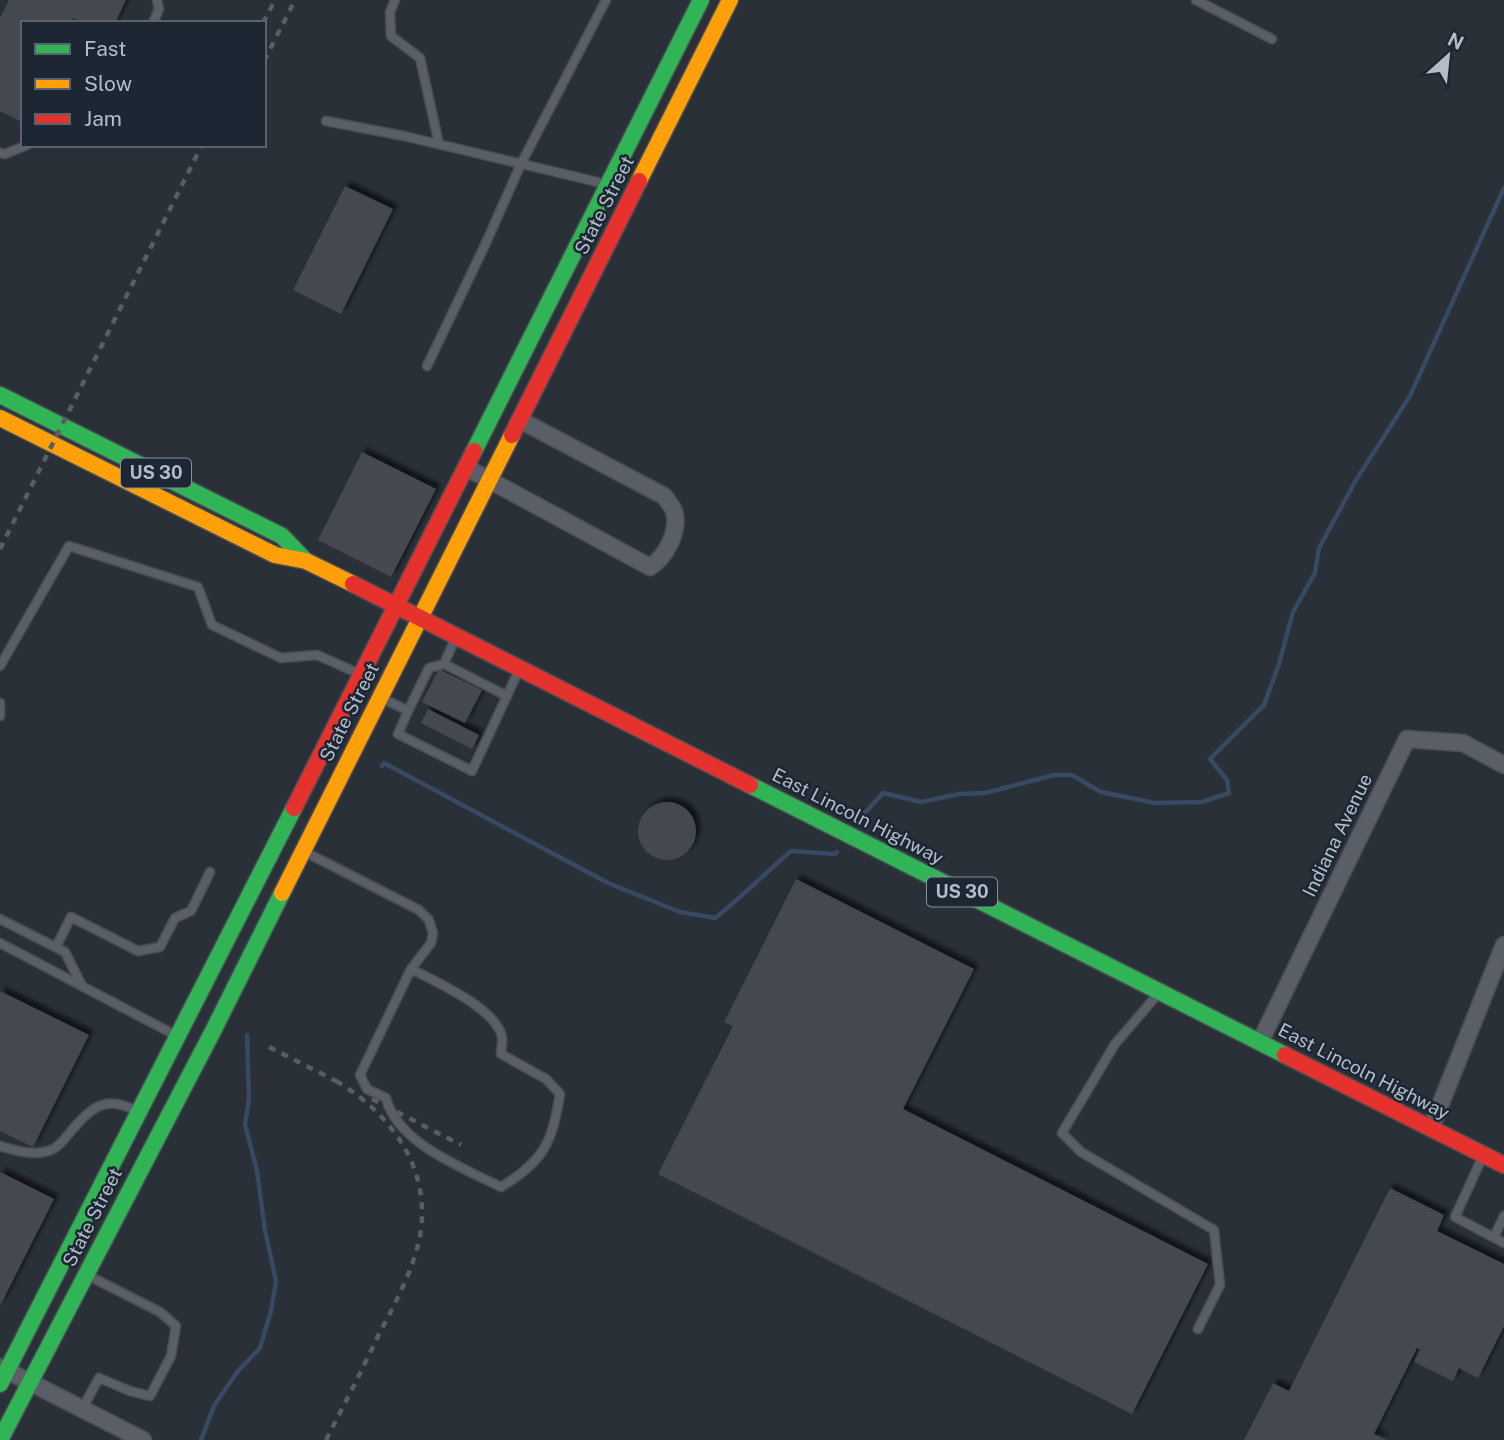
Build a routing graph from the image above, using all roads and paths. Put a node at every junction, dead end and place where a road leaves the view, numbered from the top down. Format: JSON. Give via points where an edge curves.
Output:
{"nodes":[{"id":1,"x":157,"y":0,"type":"edge"},
{"id":2,"x":395,"y":0,"type":"edge"},
{"id":3,"x":606,"y":0,"type":"edge"},
{"id":4,"x":701,"y":0,"type":"edge"},
{"id":5,"x":730,"y":0,"type":"edge"},
{"id":6,"x":1195,"y":0,"type":"edge"},
{"id":7,"x":154,"y":21,"type":"edge"},
{"id":8,"x":1272,"y":39,"type":"dead end"},
{"id":9,"x":326,"y":121,"type":"dead end"},
{"id":10,"x":439,"y":144,"type":"junction"},
{"id":11,"x":22,"y":147,"type":"edge"},
{"id":12,"x":0,"y":153,"type":"edge"},
{"id":13,"x":520,"y":164,"type":"junction"},
{"id":14,"x":608,"y":185,"type":"junction"},
{"id":15,"x":427,"y":366,"type":"dead end"},
{"id":16,"x":0,"y":395,"type":"edge"},
{"id":17,"x":0,"y":418,"type":"edge"},
{"id":18,"x":520,"y":420,"type":"junction"},
{"id":19,"x":467,"y":468,"type":"junction"},
{"id":20,"x":490,"y":481,"type":"junction"},
{"id":21,"x":306,"y":561,"type":"junction"},
{"id":22,"x":397,"y":607,"type":"junction"},
{"id":23,"x":419,"y":618,"type":"junction"},
{"id":24,"x":456,"y":637,"type":"junction"},
{"id":25,"x":444,"y":664,"type":"junction"},
{"id":26,"x":0,"y":666,"type":"edge"},
{"id":27,"x":520,"y":669,"type":"junction"},
{"id":28,"x":362,"y":675,"type":"junction"},
{"id":29,"x":507,"y":696,"type":"junction"},
{"id":30,"x":380,"y":697,"type":"junction"},
{"id":31,"x":0,"y":703,"type":"edge"},
{"id":32,"x":408,"y":711,"type":"junction"},
{"id":33,"x":0,"y":716,"type":"edge"},
{"id":34,"x":1504,"y":765,"type":"edge"},
{"id":35,"x":303,"y":851,"type":"junction"},
{"id":36,"x":210,"y":872,"type":"dead end"},
{"id":37,"x":0,"y":919,"type":"edge"},
{"id":38,"x":0,"y":943,"type":"edge"},
{"id":39,"x":1504,"y":945,"type":"edge"},
{"id":40,"x":56,"y":947,"type":"junction"},
{"id":41,"x":411,"y":969,"type":"junction"},
{"id":42,"x":82,"y":986,"type":"junction"},
{"id":43,"x":1160,"y":992,"type":"junction"},
{"id":44,"x":178,"y":1036,"type":"junction"},
{"id":45,"x":1260,"y":1042,"type":"junction"},
{"id":46,"x":139,"y":1112,"type":"junction"},
{"id":47,"x":1431,"y":1128,"type":"junction"},
{"id":48,"x":0,"y":1146,"type":"edge"},
{"id":49,"x":1484,"y":1155,"type":"junction"},
{"id":50,"x":1504,"y":1165,"type":"edge"},
{"id":51,"x":1504,"y":1216,"type":"edge"},
{"id":52,"x":1494,"y":1237,"type":"junction"},
{"id":53,"x":1504,"y":1242,"type":"edge"},
{"id":54,"x":86,"y":1275,"type":"junction"},
{"id":55,"x":1198,"y":1329,"type":"dead end"},
{"id":56,"x":2,"y":1374,"type":"edge"},
{"id":57,"x":30,"y":1382,"type":"junction"},
{"id":58,"x":82,"y":1409,"type":"junction"},
{"id":59,"x":0,"y":1440,"type":"edge"},
{"id":60,"x":142,"y":1440,"type":"edge"}],
"edges":[{"from":1,"to":7,"type":"lane"},
{"from":2,"to":10,"type":"lane","via":[[390,12],[391,36],[420,58]]},
{"from":3,"to":13,"type":"lane"},
{"from":4,"to":14,"type":"street","name":"State Street"},
{"from":5,"to":18,"type":"street","name":"State Street"},
{"from":6,"to":8,"type":"lane"},
{"from":9,"to":10,"type":"lane"},
{"from":10,"to":13,"type":"lane"},
{"from":11,"to":12,"type":"lane"},
{"from":13,"to":14,"type":"lane"},
{"from":13,"to":15,"type":"lane"},
{"from":14,"to":19,"type":"street","name":"State Street"},
{"from":16,"to":21,"type":"street","name":"East Lincoln Highway","number":"US 30","via":[[282,536]]},
{"from":17,"to":21,"type":"street","name":"East Lincoln Highway","number":"US 30","via":[[275,555]]},
{"from":18,"to":20,"type":"street","name":"State Street"},
{"from":18,"to":20,"type":"street","via":[[664,496],[674,512],[676,529],[659,561],[650,567]]},
{"from":19,"to":20,"type":"street"},
{"from":19,"to":22,"type":"street","name":"State Street"},
{"from":20,"to":23,"type":"street","name":"State Street"},
{"from":21,"to":22,"type":"street","name":"East Lincoln Highway","number":"US 30"},
{"from":22,"to":23,"type":"street","name":"East Lincoln Highway","number":"US 30"},
{"from":22,"to":28,"type":"street","name":"State Street"},
{"from":23,"to":24,"type":"street","name":"East Lincoln Highway","number":"US 30"},
{"from":23,"to":30,"type":"street","name":"State Street"},
{"from":24,"to":25,"type":"lane"},
{"from":24,"to":27,"type":"street","name":"East Lincoln Highway","number":"US 30"},
{"from":25,"to":29,"type":"lane"},
{"from":25,"to":32,"type":"lane","via":[[429,668]]},
{"from":26,"to":28,"type":"lane","via":[[69,546],[198,587],[212,625],[281,658],[317,655]]},
{"from":27,"to":29,"type":"lane"},
{"from":27,"to":43,"type":"street","name":"East Lincoln Highway","number":"US 30"},
{"from":28,"to":44,"type":"street","name":"State Street"},
{"from":29,"to":32,"type":"lane","via":[[472,771],[398,734]]},
{"from":30,"to":32,"type":"lane"},
{"from":30,"to":35,"type":"street","name":"State Street"},
{"from":31,"to":33,"type":"lane"},
{"from":34,"to":45,"type":"street","name":"Indiana Avenue","via":[[1463,743],[1407,739]]},
{"from":35,"to":41,"type":"lane","via":[[419,910],[429,920],[431,943]]},
{"from":35,"to":54,"type":"street","name":"State Street"},
{"from":36,"to":40,"type":"lane","via":[[191,911],[174,918],[160,947],[138,951],[71,917]]},
{"from":37,"to":40,"type":"lane"},
{"from":38,"to":42,"type":"lane"},
{"from":39,"to":47,"type":"street"},
{"from":40,"to":42,"type":"lane","via":[[65,951]]},
{"from":41,"to":41,"type":"lane","via":[[360,1075],[367,1089],[386,1098],[395,1120],[408,1134],[501,1187],[526,1172],[539,1157],[555,1129],[560,1094],[546,1079],[501,1054],[502,1036],[472,1002]]},
{"from":42,"to":44,"type":"lane"},
{"from":43,"to":45,"type":"street","name":"East Lincoln Highway","number":"US 30"},
{"from":43,"to":55,"type":"lane","via":[[1115,1044],[1062,1133],[1082,1152],[1214,1230],[1220,1285]]},
{"from":44,"to":46,"type":"street","name":"State Street"},
{"from":45,"to":47,"type":"street","name":"East Lincoln Highway","number":"US 30"},
{"from":46,"to":48,"type":"lane","via":[[116,1102],[101,1105],[81,1118],[52,1150],[30,1153]]},
{"from":46,"to":56,"type":"street","name":"State Street"},
{"from":47,"to":49,"type":"street","name":"East Lincoln Highway","number":"US 30"},
{"from":49,"to":50,"type":"street","name":"East Lincoln Highway","number":"US 30"},
{"from":49,"to":52,"type":"lane","via":[[1455,1217]]},
{"from":51,"to":52,"type":"lane"},
{"from":52,"to":53,"type":"lane"},
{"from":54,"to":57,"type":"street","name":"State Street"},
{"from":54,"to":58,"type":"lane","via":[[160,1312],[176,1326],[171,1356],[150,1396],[99,1378]]},
{"from":56,"to":57,"type":"street"},
{"from":57,"to":58,"type":"street"},
{"from":57,"to":59,"type":"street","name":"State Street"},
{"from":58,"to":60,"type":"street"}]}
